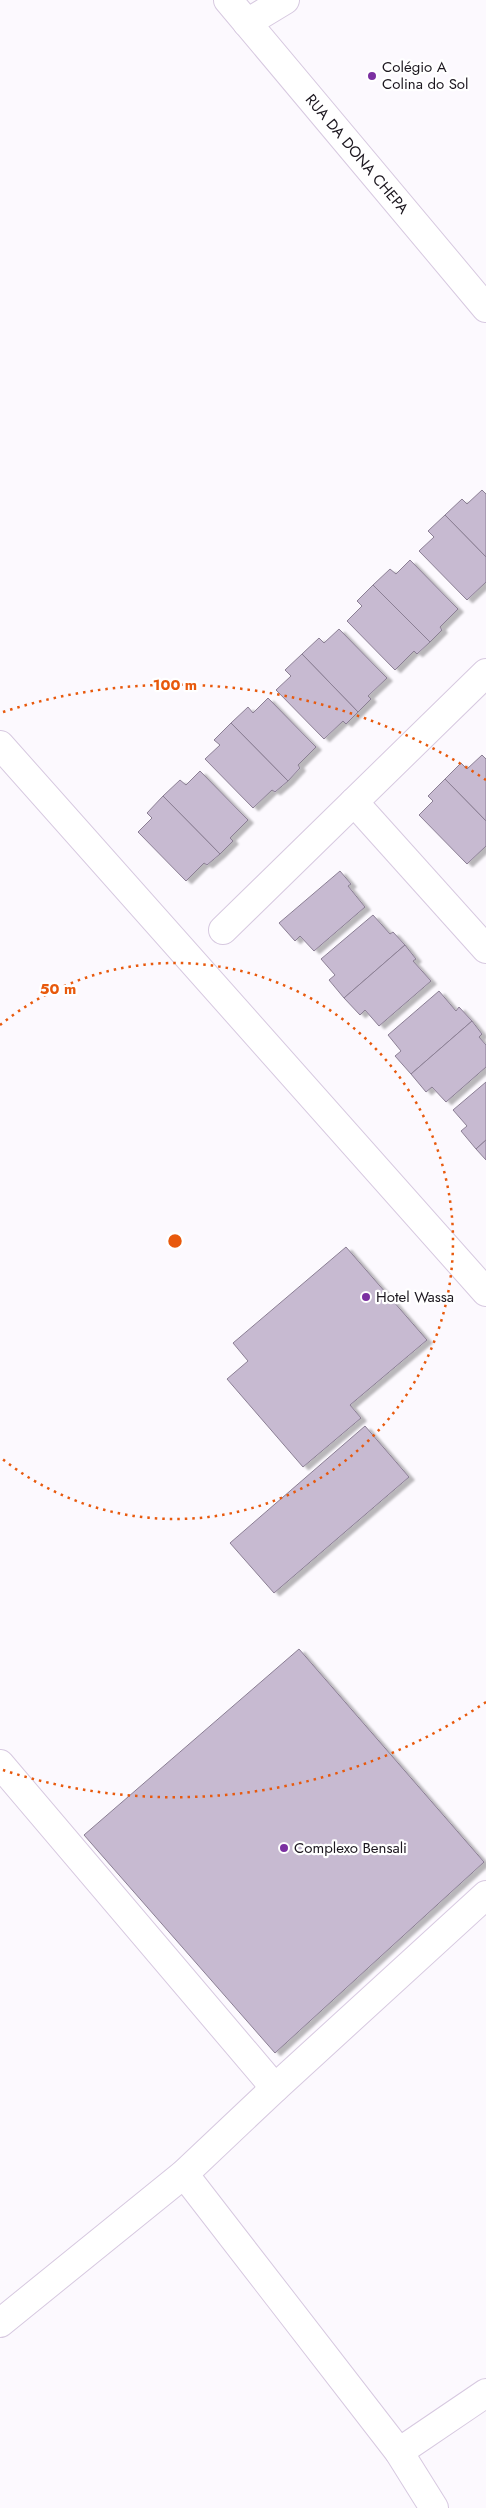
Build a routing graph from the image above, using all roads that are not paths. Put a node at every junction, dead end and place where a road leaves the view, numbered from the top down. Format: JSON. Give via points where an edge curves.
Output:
{"nodes":[{"id":1,"x":228,"y":0,"type":"edge"},
{"id":2,"x":285,"y":0,"type":"edge"},
{"id":3,"x":247,"y":22,"type":"junction"},
{"id":4,"x":486,"y":308,"type":"edge"},
{"id":5,"x":482,"y":684,"type":"edge"},
{"id":6,"x":0,"y":745,"type":"edge"},
{"id":7,"x":354,"y":802,"type":"junction"},
{"id":8,"x":223,"y":930,"type":"dead end"},
{"id":9,"x":486,"y":949,"type":"edge"},
{"id":10,"x":486,"y":1292,"type":"edge"},
{"id":11,"x":0,"y":1764,"type":"edge"},
{"id":12,"x":486,"y":1895,"type":"edge"},
{"id":13,"x":274,"y":2088,"type":"junction"},
{"id":14,"x":184,"y":2174,"type":"junction"},
{"id":15,"x":0,"y":2323,"type":"edge"},
{"id":16,"x":486,"y":2393,"type":"edge"},
{"id":17,"x":399,"y":2452,"type":"junction"},
{"id":18,"x":434,"y":2508,"type":"edge"}],
"edges":[{"from":1,"to":3,"type":"street","name":"RUA DA DONA CHEPA"},
{"from":2,"to":3,"type":"street"},
{"from":3,"to":4,"type":"street","name":"RUA DA DONA CHEPA"},
{"from":5,"to":7,"type":"street"},
{"from":6,"to":10,"type":"street"},
{"from":7,"to":8,"type":"street"},
{"from":7,"to":9,"type":"street"},
{"from":11,"to":13,"type":"street"},
{"from":12,"to":13,"type":"street"},
{"from":13,"to":14,"type":"street"},
{"from":14,"to":15,"type":"street"},
{"from":14,"to":17,"type":"street"},
{"from":16,"to":17,"type":"street"},
{"from":17,"to":18,"type":"street"}]}
